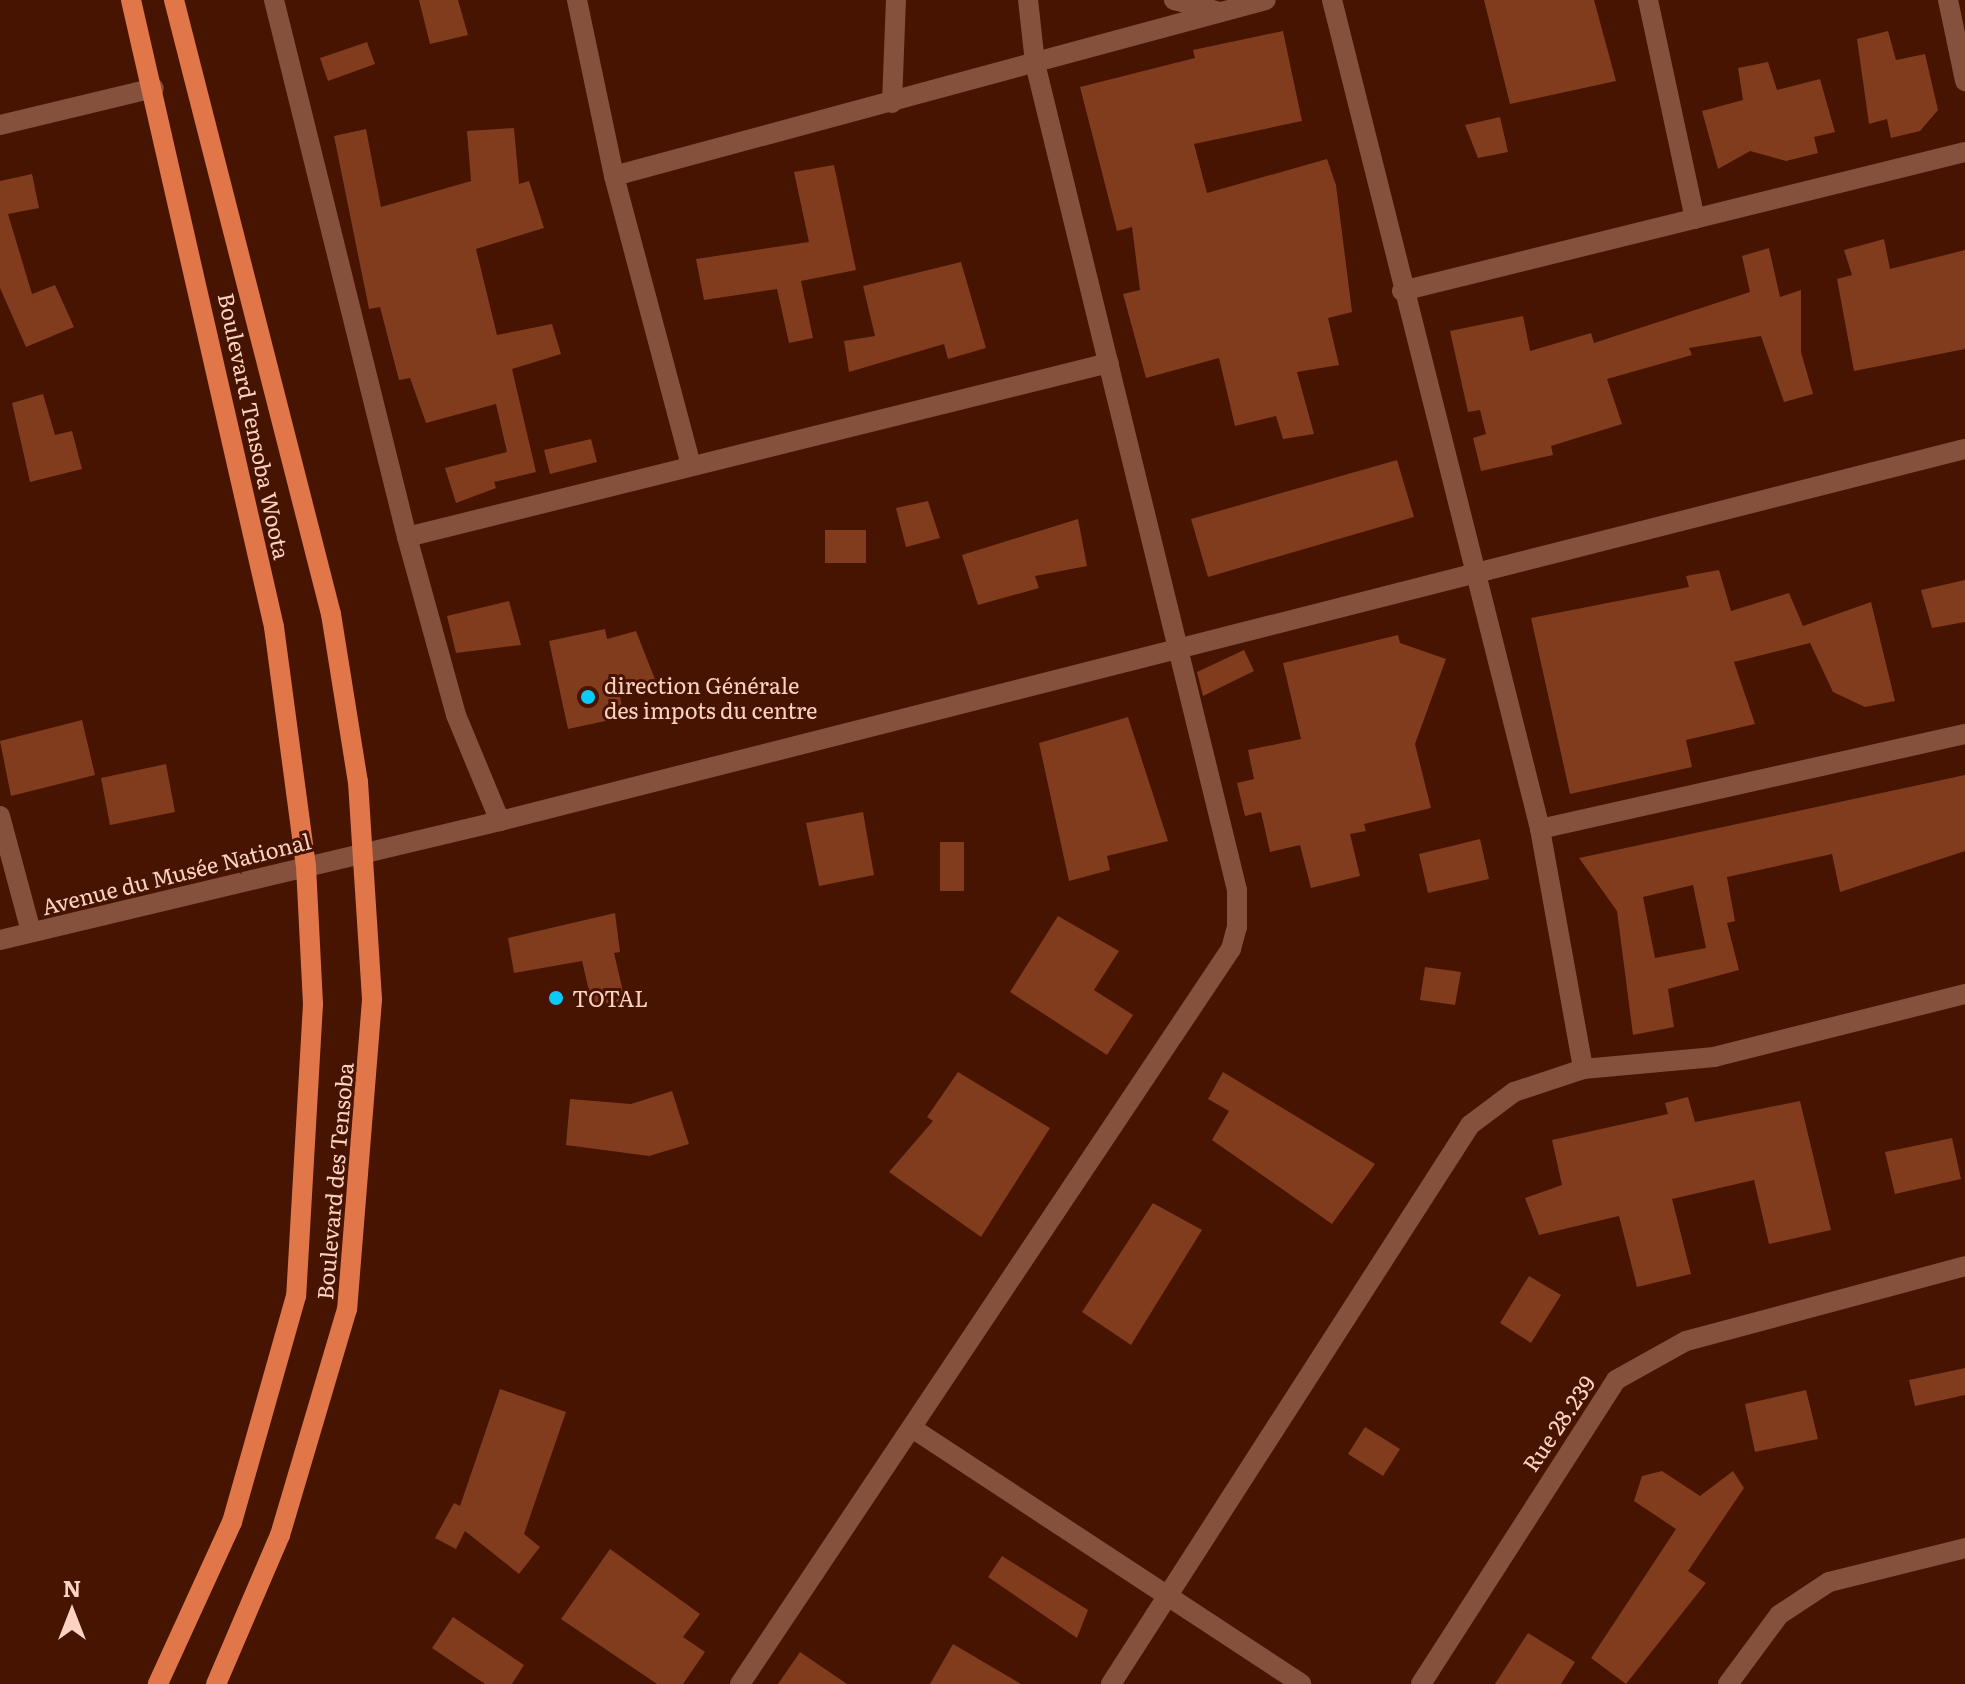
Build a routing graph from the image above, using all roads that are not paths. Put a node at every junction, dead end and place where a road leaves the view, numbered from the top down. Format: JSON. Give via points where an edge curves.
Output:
{"nodes":[{"id":1,"x":131,"y":0,"type":"edge"},
{"id":2,"x":174,"y":0,"type":"edge"},
{"id":3,"x":274,"y":0,"type":"edge"},
{"id":4,"x":577,"y":0,"type":"edge"},
{"id":5,"x":896,"y":0,"type":"edge"},
{"id":6,"x":1028,"y":0,"type":"edge"},
{"id":7,"x":1174,"y":0,"type":"edge"},
{"id":8,"x":1266,"y":0,"type":"edge"},
{"id":9,"x":1332,"y":0,"type":"edge"},
{"id":10,"x":1648,"y":0,"type":"edge"},
{"id":11,"x":1948,"y":0,"type":"edge"},
{"id":12,"x":1221,"y":12,"type":"junction"},
{"id":13,"x":1035,"y":63,"type":"junction"},
{"id":14,"x":1965,"y":81,"type":"edge"},
{"id":15,"x":154,"y":88,"type":"junction"},
{"id":16,"x":892,"y":103,"type":"junction"},
{"id":17,"x":0,"y":125,"type":"edge"},
{"id":18,"x":1965,"y":152,"type":"edge"},
{"id":19,"x":614,"y":176,"type":"junction"},
{"id":20,"x":1695,"y":219,"type":"junction"},
{"id":21,"x":1402,"y":291,"type":"junction"},
{"id":22,"x":1109,"y":363,"type":"junction"},
{"id":23,"x":1965,"y":449,"type":"edge"},
{"id":24,"x":691,"y":466,"type":"junction"},
{"id":25,"x":407,"y":537,"type":"junction"},
{"id":26,"x":1471,"y":574,"type":"junction"},
{"id":27,"x":1180,"y":645,"type":"junction"},
{"id":28,"x":1965,"y":734,"type":"edge"},
{"id":29,"x":0,"y":816,"type":"edge"},
{"id":30,"x":500,"y":821,"type":"junction"},
{"id":31,"x":1540,"y":829,"type":"junction"},
{"id":32,"x":362,"y":852,"type":"junction"},
{"id":33,"x":306,"y":866,"type":"junction"},
{"id":34,"x":31,"y":932,"type":"junction"},
{"id":35,"x":0,"y":940,"type":"edge"},
{"id":36,"x":1965,"y":994,"type":"edge"},
{"id":37,"x":1583,"y":1069,"type":"junction"},
{"id":38,"x":1965,"y":1266,"type":"edge"},
{"id":39,"x":915,"y":1430,"type":"junction"},
{"id":40,"x":1965,"y":1548,"type":"edge"},
{"id":41,"x":1167,"y":1602,"type":"junction"},
{"id":42,"x":158,"y":1684,"type":"edge"},
{"id":43,"x":216,"y":1684,"type":"edge"},
{"id":44,"x":740,"y":1684,"type":"edge"},
{"id":45,"x":1111,"y":1684,"type":"edge"},
{"id":46,"x":1301,"y":1684,"type":"edge"},
{"id":47,"x":1421,"y":1684,"type":"edge"},
{"id":48,"x":1728,"y":1684,"type":"edge"}],
"edges":[{"from":1,"to":15,"type":"main road","name":"Boulevard Tensoba Woota"},
{"from":2,"to":32,"type":"main road","name":"Boulevard Tensoba Woota","via":[[331,614]]},
{"from":3,"to":25,"type":"street"},
{"from":4,"to":19,"type":"street"},
{"from":5,"to":16,"type":"street"},
{"from":6,"to":13,"type":"street"},
{"from":7,"to":12,"type":"street"},
{"from":8,"to":12,"type":"street"},
{"from":9,"to":21,"type":"street"},
{"from":10,"to":20,"type":"street"},
{"from":11,"to":14,"type":"street"},
{"from":12,"to":13,"type":"street"},
{"from":13,"to":16,"type":"street"},
{"from":13,"to":22,"type":"street"},
{"from":15,"to":17,"type":"street"},
{"from":15,"to":33,"type":"main road","name":"Boulevard Tensoba Woota","via":[[274,627]]},
{"from":16,"to":19,"type":"street"},
{"from":18,"to":20,"type":"street"},
{"from":19,"to":24,"type":"street"},
{"from":20,"to":21,"type":"street"},
{"from":21,"to":26,"type":"street"},
{"from":22,"to":24,"type":"street"},
{"from":22,"to":27,"type":"street"},
{"from":23,"to":26,"type":"street","name":"Avenue du Musée National"},
{"from":24,"to":25,"type":"street"},
{"from":25,"to":30,"type":"street","via":[[456,715]]},
{"from":26,"to":27,"type":"street","name":"Avenue du Musée National"},
{"from":26,"to":31,"type":"street"},
{"from":27,"to":30,"type":"street","name":"Avenue du Musée National"},
{"from":27,"to":39,"type":"street","via":[[1237,890],[1231,949],[1053,1209]]},
{"from":28,"to":31,"type":"street"},
{"from":29,"to":34,"type":"street"},
{"from":30,"to":32,"type":"street","name":"Avenue du Musée National"},
{"from":31,"to":37,"type":"street"},
{"from":32,"to":33,"type":"street","name":"Avenue du Musée National"},
{"from":32,"to":43,"type":"main road","name":"Boulevard des Tensoba","via":[[372,1000],[347,1309],[285,1521]]},
{"from":33,"to":34,"type":"street","name":"Avenue du Musée National"},
{"from":33,"to":42,"type":"main road","name":"Boulevard des Tensoba","via":[[313,1004],[296,1296],[232,1522]]},
{"from":34,"to":35,"type":"street","name":"Avenue du Musée National"},
{"from":36,"to":37,"type":"street","via":[[1714,1057]]},
{"from":37,"to":41,"type":"street","via":[[1514,1092],[1470,1125]]},
{"from":38,"to":47,"type":"street","name":"Rue 28.239","via":[[1686,1341],[1616,1380]]},
{"from":39,"to":41,"type":"street"},
{"from":39,"to":44,"type":"street"},
{"from":40,"to":48,"type":"street","via":[[1829,1582],[1779,1615]]},
{"from":41,"to":45,"type":"street"},
{"from":41,"to":46,"type":"street"}]}
